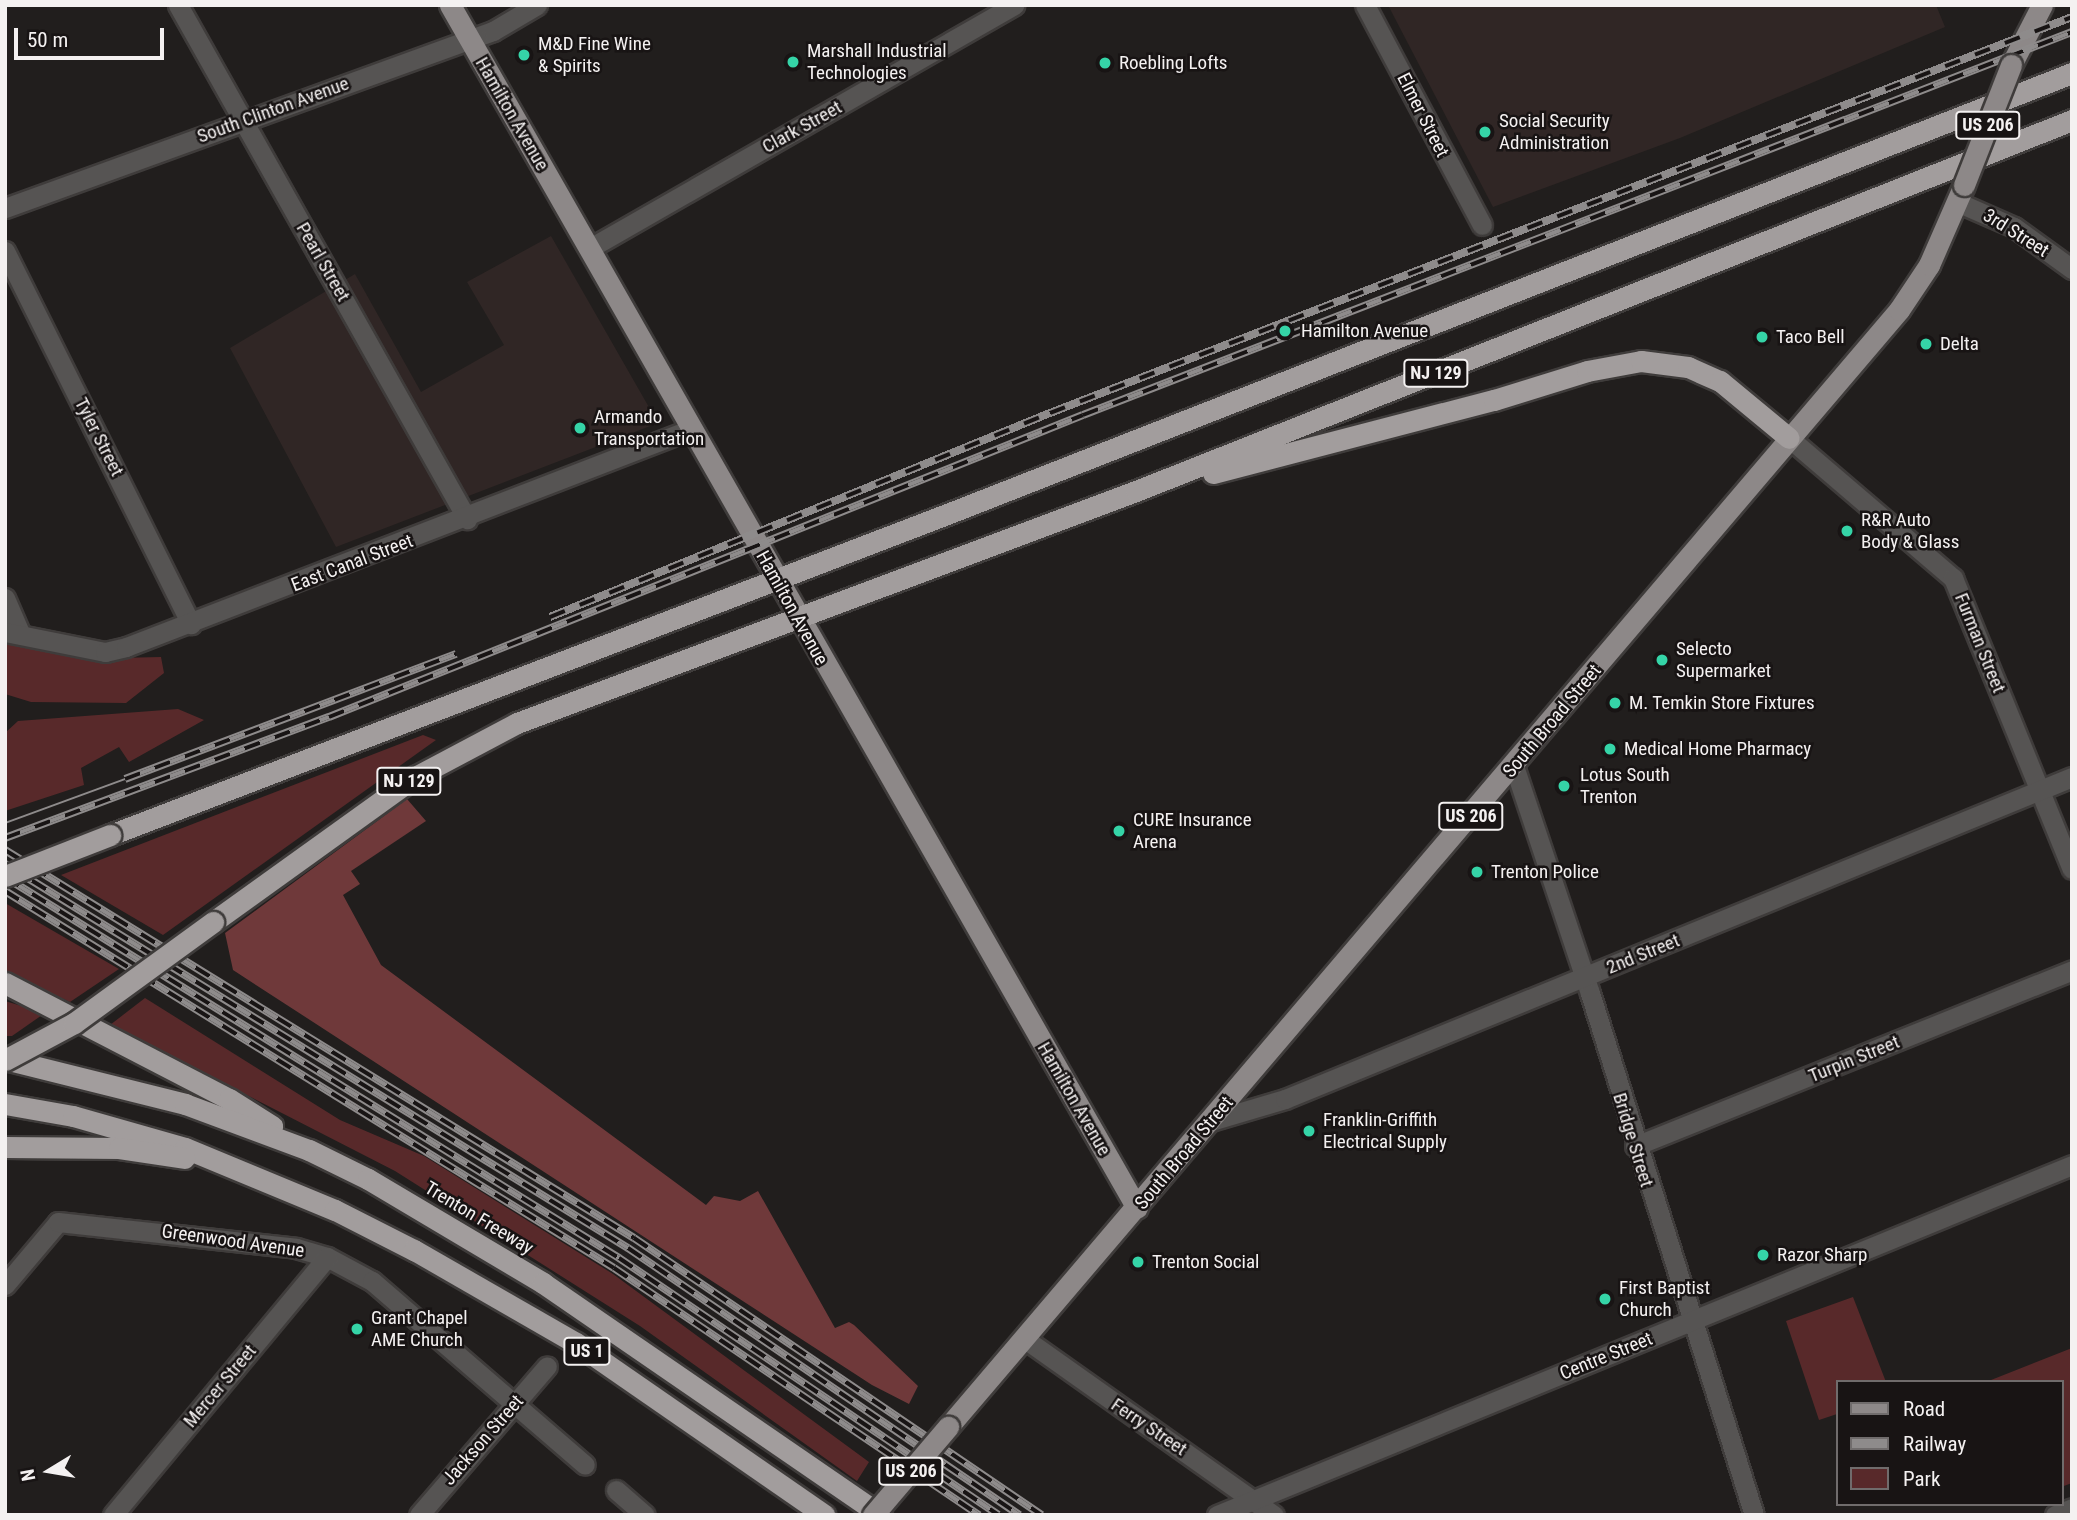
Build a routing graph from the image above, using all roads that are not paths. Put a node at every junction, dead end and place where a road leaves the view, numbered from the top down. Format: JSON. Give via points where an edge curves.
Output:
{"nodes":[{"id":1,"x":178,"y":5,"type":"edge"},
{"id":2,"x":450,"y":5,"type":"edge"},
{"id":3,"x":537,"y":5,"type":"edge"},
{"id":4,"x":1014,"y":5,"type":"edge"},
{"id":5,"x":1366,"y":5,"type":"edge"},
{"id":6,"x":2042,"y":5,"type":"edge"},
{"id":7,"x":469,"y":40,"type":"junction"},
{"id":8,"x":2072,"y":73,"type":"edge"},
{"id":9,"x":2072,"y":120,"type":"edge"},
{"id":10,"x":244,"y":121,"type":"junction"},
{"id":11,"x":1961,"y":194,"type":"junction"},
{"id":12,"x":5,"y":208,"type":"edge"},
{"id":13,"x":1482,"y":225,"type":"dead end"},
{"id":14,"x":590,"y":248,"type":"junction"},
{"id":15,"x":5,"y":251,"type":"edge"},
{"id":16,"x":2072,"y":269,"type":"edge"},
{"id":17,"x":691,"y":429,"type":"junction"},
{"id":18,"x":1789,"y":438,"type":"junction"},
{"id":19,"x":1136,"y":491,"type":"junction"},
{"id":20,"x":467,"y":519,"type":"junction"},
{"id":21,"x":775,"y":579,"type":"junction"},
{"id":22,"x":5,"y":598,"type":"edge"},
{"id":23,"x":795,"y":616,"type":"junction"},
{"id":24,"x":191,"y":624,"type":"junction"},
{"id":25,"x":13,"y":633,"type":"edge"},
{"id":26,"x":1514,"y":766,"type":"junction"},
{"id":27,"x":2072,"y":777,"type":"edge"},
{"id":28,"x":2040,"y":789,"type":"junction"},
{"id":29,"x":2072,"y":869,"type":"edge"},
{"id":30,"x":5,"y":876,"type":"edge"},
{"id":31,"x":2072,"y":970,"type":"edge"},
{"id":32,"x":1585,"y":978,"type":"junction"},
{"id":33,"x":5,"y":983,"type":"edge"},
{"id":34,"x":5,"y":1060,"type":"edge"},
{"id":35,"x":5,"y":1104,"type":"edge"},
{"id":36,"x":1211,"y":1121,"type":"junction"},
{"id":37,"x":1635,"y":1146,"type":"junction"},
{"id":38,"x":5,"y":1147,"type":"edge"},
{"id":39,"x":309,"y":1150,"type":"junction"},
{"id":40,"x":229,"y":1164,"type":"junction"},
{"id":41,"x":2072,"y":1165,"type":"edge"},
{"id":42,"x":1137,"y":1208,"type":"junction"},
{"id":43,"x":327,"y":1257,"type":"junction"},
{"id":44,"x":5,"y":1285,"type":"edge"},
{"id":45,"x":1692,"y":1321,"type":"junction"},
{"id":46,"x":1025,"y":1339,"type":"junction"},
{"id":47,"x":547,"y":1366,"type":"dead end"},
{"id":48,"x":514,"y":1406,"type":"junction"},
{"id":49,"x":585,"y":1465,"type":"dead end"},
{"id":50,"x":616,"y":1490,"type":"dead end"},
{"id":51,"x":1255,"y":1500,"type":"junction"},
{"id":52,"x":2072,"y":1508,"type":"edge"},
{"id":53,"x":113,"y":1515,"type":"edge"},
{"id":54,"x":419,"y":1515,"type":"edge"},
{"id":55,"x":645,"y":1515,"type":"edge"},
{"id":56,"x":824,"y":1515,"type":"edge"},
{"id":57,"x":873,"y":1515,"type":"edge"},
{"id":58,"x":881,"y":1515,"type":"edge"},
{"id":59,"x":1217,"y":1515,"type":"edge"},
{"id":60,"x":1274,"y":1515,"type":"edge"},
{"id":61,"x":1754,"y":1515,"type":"edge"},
{"id":62,"x":2055,"y":1515,"type":"edge"}],
"edges":[{"from":1,"to":10,"type":"street","name":"Pearl Street"},
{"from":2,"to":7,"type":"main road","name":"Hamilton Avenue"},
{"from":3,"to":7,"type":"street","name":"South Clinton Avenue"},
{"from":4,"to":14,"type":"street","name":"Clark Street"},
{"from":5,"to":13,"type":"street","name":"Elmer Street"},
{"from":6,"to":11,"type":"main road","name":"South Broad Street","number":"US 206","bridge":true,"via":[[2011,65]]},
{"from":7,"to":10,"type":"street","name":"South Clinton Avenue"},
{"from":7,"to":14,"type":"main road","name":"Hamilton Avenue"},
{"from":8,"to":21,"type":"highway","number":"NJ 129"},
{"from":9,"to":19,"type":"highway","number":"NJ 129"},
{"from":10,"to":12,"type":"street","name":"South Clinton Avenue"},
{"from":10,"to":20,"type":"street","name":"Pearl Street"},
{"from":11,"to":16,"type":"street","name":"3rd Street"},
{"from":11,"to":18,"type":"main road","name":"South Broad Street","number":"US 206","via":[[1929,265],[1899,310]]},
{"from":14,"to":17,"type":"main road","name":"Hamilton Avenue"},
{"from":15,"to":24,"type":"street","name":"Tyler Street"},
{"from":17,"to":20,"type":"street","name":"East Canal Street"},
{"from":17,"to":21,"type":"main road","name":"Hamilton Avenue"},
{"from":18,"to":19,"type":"highway","via":[[1720,381],[1688,367],[1641,361],[1587,371],[1391,428]]},
{"from":18,"to":26,"type":"main road","name":"South Broad Street","number":"US 206"},
{"from":18,"to":28,"type":"street","name":"Furman Street","via":[[1953,578]]},
{"from":19,"to":23,"type":"highway","number":"NJ 129"},
{"from":20,"to":24,"type":"street","name":"East Canal Street"},
{"from":21,"to":23,"type":"main road","name":"Hamilton Avenue"},
{"from":21,"to":30,"type":"highway","number":"NJ 129","bridge":true},
{"from":22,"to":25,"type":"street"},
{"from":23,"to":34,"type":"highway","number":"NJ 129","bridge":true,"via":[[517,723],[466,748],[367,809],[74,1023]]},
{"from":23,"to":42,"type":"main road","name":"Hamilton Avenue"},
{"from":24,"to":25,"type":"street","name":"East Canal Street","via":[[105,652]]},
{"from":26,"to":32,"type":"street","name":"Bridge Street"},
{"from":26,"to":36,"type":"main road","name":"South Broad Street","number":"US 206"},
{"from":27,"to":28,"type":"street","name":"2nd Street"},
{"from":28,"to":29,"type":"street","name":"Furman Street"},
{"from":28,"to":32,"type":"street","name":"2nd Street"},
{"from":31,"to":37,"type":"street","name":"Turpin Street"},
{"from":32,"to":36,"type":"street","name":"2nd Street","via":[[1285,1099]]},
{"from":32,"to":37,"type":"street","name":"Bridge Street"},
{"from":33,"to":39,"type":"highway","via":[[229,1100]]},
{"from":34,"to":39,"type":"highway","name":"Trenton Freeway","number":"US 1","via":[[172,1100]]},
{"from":35,"to":40,"type":"highway","number":"US 1","via":[[145,1134]]},
{"from":36,"to":42,"type":"main road","name":"South Broad Street","number":"US 206"},
{"from":37,"to":45,"type":"street","name":"Bridge Street"},
{"from":38,"to":40,"type":"highway","via":[[119,1148]]},
{"from":39,"to":58,"type":"highway","name":"Trenton Freeway","number":"US 1","via":[[446,1222],[526,1273]]},
{"from":40,"to":56,"type":"highway","number":"US 1","via":[[335,1210],[493,1293],[576,1343]]},
{"from":41,"to":45,"type":"street","name":"Centre Street"},
{"from":42,"to":46,"type":"main road","name":"South Broad Street","number":"US 206"},
{"from":43,"to":44,"type":"street","name":"Greenwood Avenue","via":[[296,1248],[58,1222]]},
{"from":43,"to":48,"type":"street","name":"Greenwood Avenue","via":[[372,1281]]},
{"from":43,"to":53,"type":"street","name":"Mercer Street"},
{"from":45,"to":51,"type":"street","name":"Centre Street"},
{"from":45,"to":61,"type":"street","name":"Bridge Street"},
{"from":46,"to":51,"type":"street","name":"Ferry Street"},
{"from":46,"to":57,"type":"main road","name":"South Broad Street","number":"US 206","bridge":true},
{"from":47,"to":48,"type":"street","name":"Jackson Street"},
{"from":48,"to":49,"type":"street","name":"Greenwood Avenue"},
{"from":48,"to":54,"type":"street","name":"Jackson Street"},
{"from":50,"to":55,"type":"street"},
{"from":51,"to":59,"type":"street","name":"Centre Street"},
{"from":51,"to":60,"type":"street","name":"Ferry Street"},
{"from":52,"to":62,"type":"street"}]}
